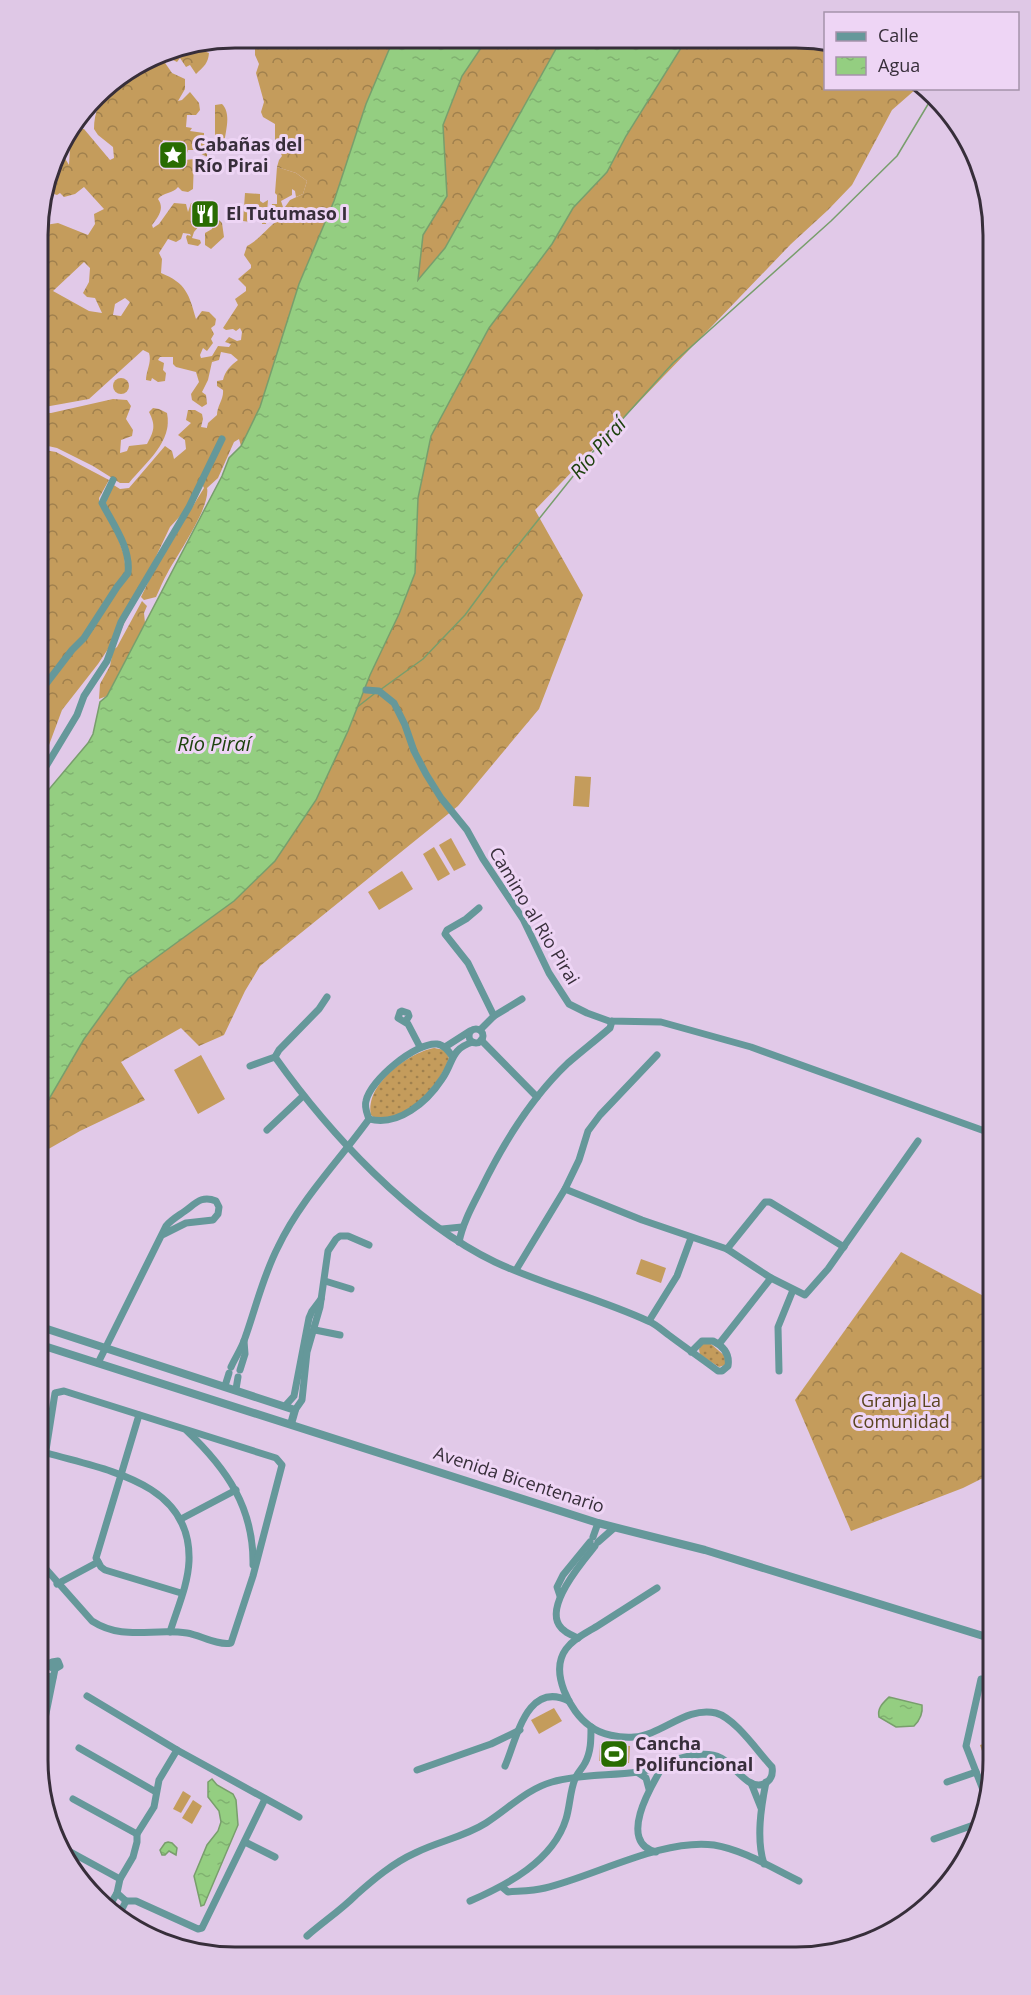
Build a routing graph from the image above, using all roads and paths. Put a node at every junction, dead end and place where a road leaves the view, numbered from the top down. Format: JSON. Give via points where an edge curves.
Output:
{"nodes":[{"id":1,"x":222,"y":439,"type":"dead end"},
{"id":2,"x":112,"y":480,"type":"dead end"},
{"id":3,"x":48,"y":681,"type":"edge"},
{"id":4,"x":366,"y":690,"type":"dead end"},
{"id":5,"x":48,"y":763,"type":"edge"},
{"id":6,"x":479,"y":908,"type":"dead end"},
{"id":7,"x":327,"y":997,"type":"dead end"},
{"id":8,"x":522,"y":999,"type":"dead end"},
{"id":9,"x":494,"y":1016,"type":"junction"},
{"id":10,"x":406,"y":1021,"type":"dead end"},
{"id":11,"x":612,"y":1022,"type":"junction"},
{"id":12,"x":480,"y":1030,"type":"junction"},
{"id":13,"x":470,"y":1031,"type":"junction"},
{"id":14,"x":477,"y":1041,"type":"junction"},
{"id":15,"x":420,"y":1047,"type":"junction"},
{"id":16,"x":445,"y":1047,"type":"junction"},
{"id":17,"x":276,"y":1056,"type":"junction"},
{"id":18,"x":452,"y":1056,"type":"junction"},
{"id":19,"x":657,"y":1056,"type":"dead end"},
{"id":20,"x":250,"y":1066,"type":"dead end"},
{"id":21,"x":303,"y":1096,"type":"junction"},
{"id":22,"x":537,"y":1097,"type":"junction"},
{"id":23,"x":369,"y":1119,"type":"junction"},
{"id":24,"x":267,"y":1130,"type":"dead end"},
{"id":25,"x":983,"y":1130,"type":"edge"},
{"id":26,"x":918,"y":1140,"type":"dead end"},
{"id":27,"x":348,"y":1148,"type":"junction"},
{"id":28,"x":565,"y":1189,"type":"junction"},
{"id":29,"x":462,"y":1227,"type":"junction"},
{"id":30,"x":442,"y":1229,"type":"junction"},
{"id":31,"x":162,"y":1235,"type":"junction"},
{"id":32,"x":691,"y":1238,"type":"junction"},
{"id":33,"x":459,"y":1242,"type":"junction"},
{"id":34,"x":369,"y":1245,"type":"dead end"},
{"id":35,"x":844,"y":1247,"type":"junction"},
{"id":36,"x":727,"y":1249,"type":"junction"},
{"id":37,"x":516,"y":1270,"type":"junction"},
{"id":38,"x":771,"y":1278,"type":"junction"},
{"id":39,"x":324,"y":1281,"type":"junction"},
{"id":40,"x":351,"y":1289,"type":"dead end"},
{"id":41,"x":793,"y":1290,"type":"junction"},
{"id":42,"x":321,"y":1299,"type":"junction"},
{"id":43,"x":649,"y":1321,"type":"junction"},
{"id":44,"x":48,"y":1329,"type":"edge"},
{"id":45,"x":315,"y":1330,"type":"junction"},
{"id":46,"x":340,"y":1335,"type":"dead end"},
{"id":47,"x":244,"y":1341,"type":"junction"},
{"id":48,"x":719,"y":1344,"type":"junction"},
{"id":49,"x":48,"y":1347,"type":"edge"},
{"id":50,"x":106,"y":1349,"type":"junction"},
{"id":51,"x":692,"y":1352,"type":"junction"},
{"id":52,"x":98,"y":1363,"type":"junction"},
{"id":53,"x":779,"y":1371,"type":"dead end"},
{"id":54,"x":225,"y":1386,"type":"junction"},
{"id":55,"x":236,"y":1389,"type":"junction"},
{"id":56,"x":220,"y":1402,"type":"junction"},
{"id":57,"x":231,"y":1405,"type":"junction"},
{"id":58,"x":285,"y":1406,"type":"junction"},
{"id":59,"x":295,"y":1410,"type":"junction"},
{"id":60,"x":139,"y":1415,"type":"junction"},
{"id":61,"x":280,"y":1421,"type":"junction"},
{"id":62,"x":291,"y":1424,"type":"junction"},
{"id":63,"x":185,"y":1429,"type":"junction"},
{"id":64,"x":48,"y":1440,"type":"edge"},
{"id":65,"x":48,"y":1454,"type":"edge"},
{"id":66,"x":120,"y":1474,"type":"junction"},
{"id":67,"x":236,"y":1490,"type":"junction"},
{"id":68,"x":181,"y":1519,"type":"junction"},
{"id":69,"x":598,"y":1523,"type":"junction"},
{"id":70,"x":614,"y":1528,"type":"junction"},
{"id":71,"x":596,"y":1540,"type":"junction"},
{"id":72,"x":98,"y":1563,"type":"junction"},
{"id":73,"x":48,"y":1573,"type":"edge"},
{"id":74,"x":253,"y":1576,"type":"junction"},
{"id":75,"x":57,"y":1584,"type":"junction"},
{"id":76,"x":657,"y":1588,"type":"dead end"},
{"id":77,"x":181,"y":1593,"type":"junction"},
{"id":78,"x":170,"y":1632,"type":"junction"},
{"id":79,"x":983,"y":1636,"type":"edge"},
{"id":80,"x":578,"y":1638,"type":"junction"},
{"id":81,"x":48,"y":1676,"type":"edge"},
{"id":82,"x":53,"y":1676,"type":"junction"},
{"id":83,"x":48,"y":1678,"type":"edge"},
{"id":84,"x":983,"y":1680,"type":"edge"},
{"id":85,"x":87,"y":1696,"type":"dead end"},
{"id":86,"x":569,"y":1701,"type":"junction"},
{"id":87,"x":48,"y":1705,"type":"edge"},
{"id":88,"x":591,"y":1727,"type":"junction"},
{"id":89,"x":520,"y":1730,"type":"junction"},
{"id":90,"x":79,"y":1748,"type":"dead end"},
{"id":91,"x":177,"y":1750,"type":"junction"},
{"id":92,"x":505,"y":1766,"type":"dead end"},
{"id":93,"x":663,"y":1766,"type":"junction"},
{"id":94,"x":417,"y":1770,"type":"dead end"},
{"id":95,"x":637,"y":1772,"type":"junction"},
{"id":96,"x":976,"y":1772,"type":"junction"},
{"id":97,"x":575,"y":1777,"type":"junction"},
{"id":98,"x":766,"y":1782,"type":"junction"},
{"id":99,"x":946,"y":1782,"type":"dead end"},
{"id":100,"x":751,"y":1783,"type":"junction"},
{"id":101,"x":981,"y":1785,"type":"edge"},
{"id":102,"x":649,"y":1789,"type":"junction"},
{"id":103,"x":156,"y":1792,"type":"junction"},
{"id":104,"x":73,"y":1799,"type":"dead end"},
{"id":105,"x":265,"y":1799,"type":"junction"},
{"id":106,"x":762,"y":1810,"type":"junction"},
{"id":107,"x":298,"y":1817,"type":"dead end"},
{"id":108,"x":971,"y":1826,"type":"edge"},
{"id":109,"x":137,"y":1834,"type":"junction"},
{"id":110,"x":934,"y":1839,"type":"dead end"},
{"id":111,"x":245,"y":1842,"type":"junction"},
{"id":112,"x":656,"y":1852,"type":"junction"},
{"id":113,"x":74,"y":1854,"type":"edge"},
{"id":114,"x":274,"y":1857,"type":"dead end"},
{"id":115,"x":764,"y":1864,"type":"junction"},
{"id":116,"x":120,"y":1879,"type":"junction"},
{"id":117,"x":799,"y":1881,"type":"dead end"},
{"id":118,"x":502,"y":1887,"type":"junction"},
{"id":119,"x":117,"y":1893,"type":"junction"},
{"id":120,"x":112,"y":1901,"type":"edge"},
{"id":121,"x":126,"y":1901,"type":"junction"},
{"id":122,"x":470,"y":1901,"type":"dead end"},
{"id":123,"x":122,"y":1909,"type":"edge"},
{"id":124,"x":307,"y":1936,"type":"dead end"}],
"edges":[{"from":1,"to":5,"type":"street","via":[[185,515],[121,622],[107,661]]},
{"from":2,"to":3,"type":"street","via":[[102,503],[118,532],[128,573],[84,638]]},
{"from":4,"to":11,"type":"street","name":"Camino al Rio Pirai","via":[[379,691],[394,703],[426,774],[523,919],[569,1004]]},
{"from":6,"to":9,"type":"street","via":[[445,934],[468,963]]},
{"from":7,"to":17,"type":"street"},
{"from":8,"to":9,"type":"street"},
{"from":9,"to":12,"type":"street"},
{"from":10,"to":15,"type":"street"},
{"from":11,"to":22,"type":"street"},
{"from":11,"to":25,"type":"street","name":"Camino al Rio Pirai","via":[[661,1022],[751,1047]]},
{"from":12,"to":13,"type":"street"},
{"from":12,"to":14,"type":"street","via":[[483,1036]]},
{"from":13,"to":14,"type":"street","via":[[469,1038]]},
{"from":13,"to":16,"type":"street"},
{"from":14,"to":18,"type":"street","via":[[464,1045]]},
{"from":14,"to":22,"type":"street"},
{"from":15,"to":16,"type":"street"},
{"from":15,"to":23,"type":"street","via":[[400,1060],[369,1094],[365,1109]]},
{"from":16,"to":18,"type":"street"},
{"from":17,"to":20,"type":"street"},
{"from":17,"to":21,"type":"street"},
{"from":18,"to":23,"type":"street","via":[[441,1081],[416,1107],[389,1121]]},
{"from":19,"to":28,"type":"street","via":[[588,1131]]},
{"from":21,"to":24,"type":"street"},
{"from":21,"to":27,"type":"street"},
{"from":22,"to":29,"type":"street","via":[[488,1173]]},
{"from":23,"to":27,"type":"street"},
{"from":26,"to":35,"type":"street"},
{"from":27,"to":30,"type":"street"},
{"from":27,"to":47,"type":"street","via":[[300,1208],[278,1246]]},
{"from":28,"to":32,"type":"street"},
{"from":28,"to":37,"type":"street"},
{"from":29,"to":30,"type":"street"},
{"from":29,"to":33,"type":"street"},
{"from":30,"to":33,"type":"street"},
{"from":31,"to":31,"type":"street","via":[[186,1223],[213,1220],[218,1214],[216,1201],[199,1200],[172,1219]]},
{"from":31,"to":50,"type":"street"},
{"from":32,"to":36,"type":"street"},
{"from":32,"to":43,"type":"street","via":[[676,1276]]},
{"from":33,"to":37,"type":"street"},
{"from":34,"to":39,"type":"street","via":[[348,1236],[336,1239],[328,1251]]},
{"from":35,"to":36,"type":"street","via":[[765,1202]]},
{"from":35,"to":41,"type":"street","via":[[809,1293]]},
{"from":36,"to":38,"type":"street"},
{"from":37,"to":43,"type":"street"},
{"from":38,"to":41,"type":"street"},
{"from":38,"to":48,"type":"street"},
{"from":39,"to":40,"type":"street"},
{"from":39,"to":42,"type":"street"},
{"from":41,"to":53,"type":"street","via":[[778,1327]]},
{"from":42,"to":45,"type":"street"},
{"from":42,"to":58,"type":"street","via":[[309,1318],[294,1396]]},
{"from":43,"to":51,"type":"street"},
{"from":44,"to":50,"type":"street"},
{"from":45,"to":46,"type":"street"},
{"from":45,"to":59,"type":"street","via":[[307,1352],[302,1400]]},
{"from":47,"to":54,"type":"street"},
{"from":47,"to":55,"type":"street","via":[[245,1354]]},
{"from":48,"to":51,"type":"street","via":[[702,1341]]},
{"from":48,"to":51,"type":"street","via":[[729,1359],[722,1371]]},
{"from":49,"to":52,"type":"street","name":"Avenida Bicentenario"},
{"from":50,"to":52,"type":"street"},
{"from":50,"to":54,"type":"street"},
{"from":52,"to":56,"type":"street","name":"Avenida Bicentenario"},
{"from":54,"to":55,"type":"street"},
{"from":54,"to":56,"type":"street"},
{"from":55,"to":57,"type":"street"},
{"from":55,"to":58,"type":"street"},
{"from":56,"to":57,"type":"street","name":"Avenida Bicentenario"},
{"from":57,"to":61,"type":"street","name":"Avenida Bicentenario"},
{"from":58,"to":59,"type":"street"},
{"from":58,"to":61,"type":"street"},
{"from":59,"to":62,"type":"street"},
{"from":60,"to":63,"type":"street"},
{"from":60,"to":64,"type":"street","via":[[64,1391],[55,1393]]},
{"from":60,"to":66,"type":"street"},
{"from":61,"to":62,"type":"street","name":"Avenida Bicentenario"},
{"from":62,"to":69,"type":"street","name":"Avenida Bicentenario"},
{"from":63,"to":67,"type":"street","via":[[220,1464]]},
{"from":63,"to":74,"type":"street","via":[[276,1458],[282,1465]]},
{"from":65,"to":66,"type":"street"},
{"from":66,"to":68,"type":"street","via":[[150,1487]]},
{"from":66,"to":72,"type":"street","via":[[96,1552]]},
{"from":67,"to":68,"type":"street"},
{"from":67,"to":74,"type":"street","via":[[250,1529]]},
{"from":68,"to":77,"type":"street","via":[[189,1560]]},
{"from":69,"to":70,"type":"street","name":"Avenida Bicentenario"},
{"from":69,"to":71,"type":"street"},
{"from":70,"to":71,"type":"street"},
{"from":70,"to":79,"type":"street","name":"Avenida Bicentenario","via":[[713,1552]]},
{"from":71,"to":80,"type":"street","via":[[560,1596],[555,1616],[559,1626]]},
{"from":72,"to":75,"type":"street"},
{"from":72,"to":77,"type":"street","via":[[105,1570]]},
{"from":73,"to":75,"type":"street"},
{"from":74,"to":78,"type":"street","via":[[231,1643]]},
{"from":75,"to":78,"type":"street","via":[[100,1626],[125,1634]]},
{"from":76,"to":80,"type":"street"},
{"from":77,"to":78,"type":"street"},
{"from":80,"to":86,"type":"street","via":[[565,1650],[560,1663],[560,1677]]},
{"from":81,"to":82,"type":"street"},
{"from":82,"to":83,"type":"street"},
{"from":82,"to":87,"type":"street"},
{"from":84,"to":96,"type":"street","via":[[966,1746]]},
{"from":85,"to":91,"type":"street"},
{"from":86,"to":88,"type":"street"},
{"from":86,"to":89,"type":"street","via":[[553,1696],[536,1701]]},
{"from":88,"to":97,"type":"street","via":[[589,1752]]},
{"from":88,"to":98,"type":"street","via":[[612,1736],[635,1737],[694,1714],[717,1714],[728,1719],[772,1767],[772,1776]]},
{"from":89,"to":92,"type":"street"},
{"from":89,"to":94,"type":"street"},
{"from":90,"to":103,"type":"street"},
{"from":91,"to":103,"type":"street"},
{"from":91,"to":105,"type":"street"},
{"from":93,"to":95,"type":"street"},
{"from":93,"to":100,"type":"street","via":[[702,1754],[720,1757]]},
{"from":93,"to":102,"type":"street"},
{"from":95,"to":97,"type":"street"},
{"from":95,"to":102,"type":"street","via":[[646,1778]]},
{"from":96,"to":99,"type":"street"},
{"from":96,"to":101,"type":"street"},
{"from":97,"to":118,"type":"street","via":[[566,1822],[557,1838],[544,1855]]},
{"from":97,"to":124,"type":"street","via":[[536,1788],[465,1835],[415,1852],[391,1866]]},
{"from":98,"to":100,"type":"street"},
{"from":98,"to":106,"type":"street"},
{"from":100,"to":106,"type":"street"},
{"from":102,"to":112,"type":"street","via":[[638,1821],[639,1837],[645,1847]]},
{"from":103,"to":109,"type":"street","via":[[154,1807]]},
{"from":104,"to":109,"type":"street"},
{"from":105,"to":107,"type":"street"},
{"from":105,"to":111,"type":"street"},
{"from":106,"to":115,"type":"street","via":[[760,1847]]},
{"from":108,"to":110,"type":"street"},
{"from":109,"to":116,"type":"street","via":[[133,1857]]},
{"from":111,"to":114,"type":"street"},
{"from":111,"to":121,"type":"street","via":[[202,1928],[136,1901]]},
{"from":112,"to":115,"type":"street","via":[[682,1845],[714,1845]]},
{"from":112,"to":118,"type":"street","via":[[544,1888],[508,1892]]},
{"from":113,"to":116,"type":"street"},
{"from":115,"to":117,"type":"street"},
{"from":116,"to":119,"type":"street"},
{"from":118,"to":122,"type":"street"},
{"from":119,"to":120,"type":"street"},
{"from":119,"to":121,"type":"street"},
{"from":121,"to":123,"type":"street"}]}
